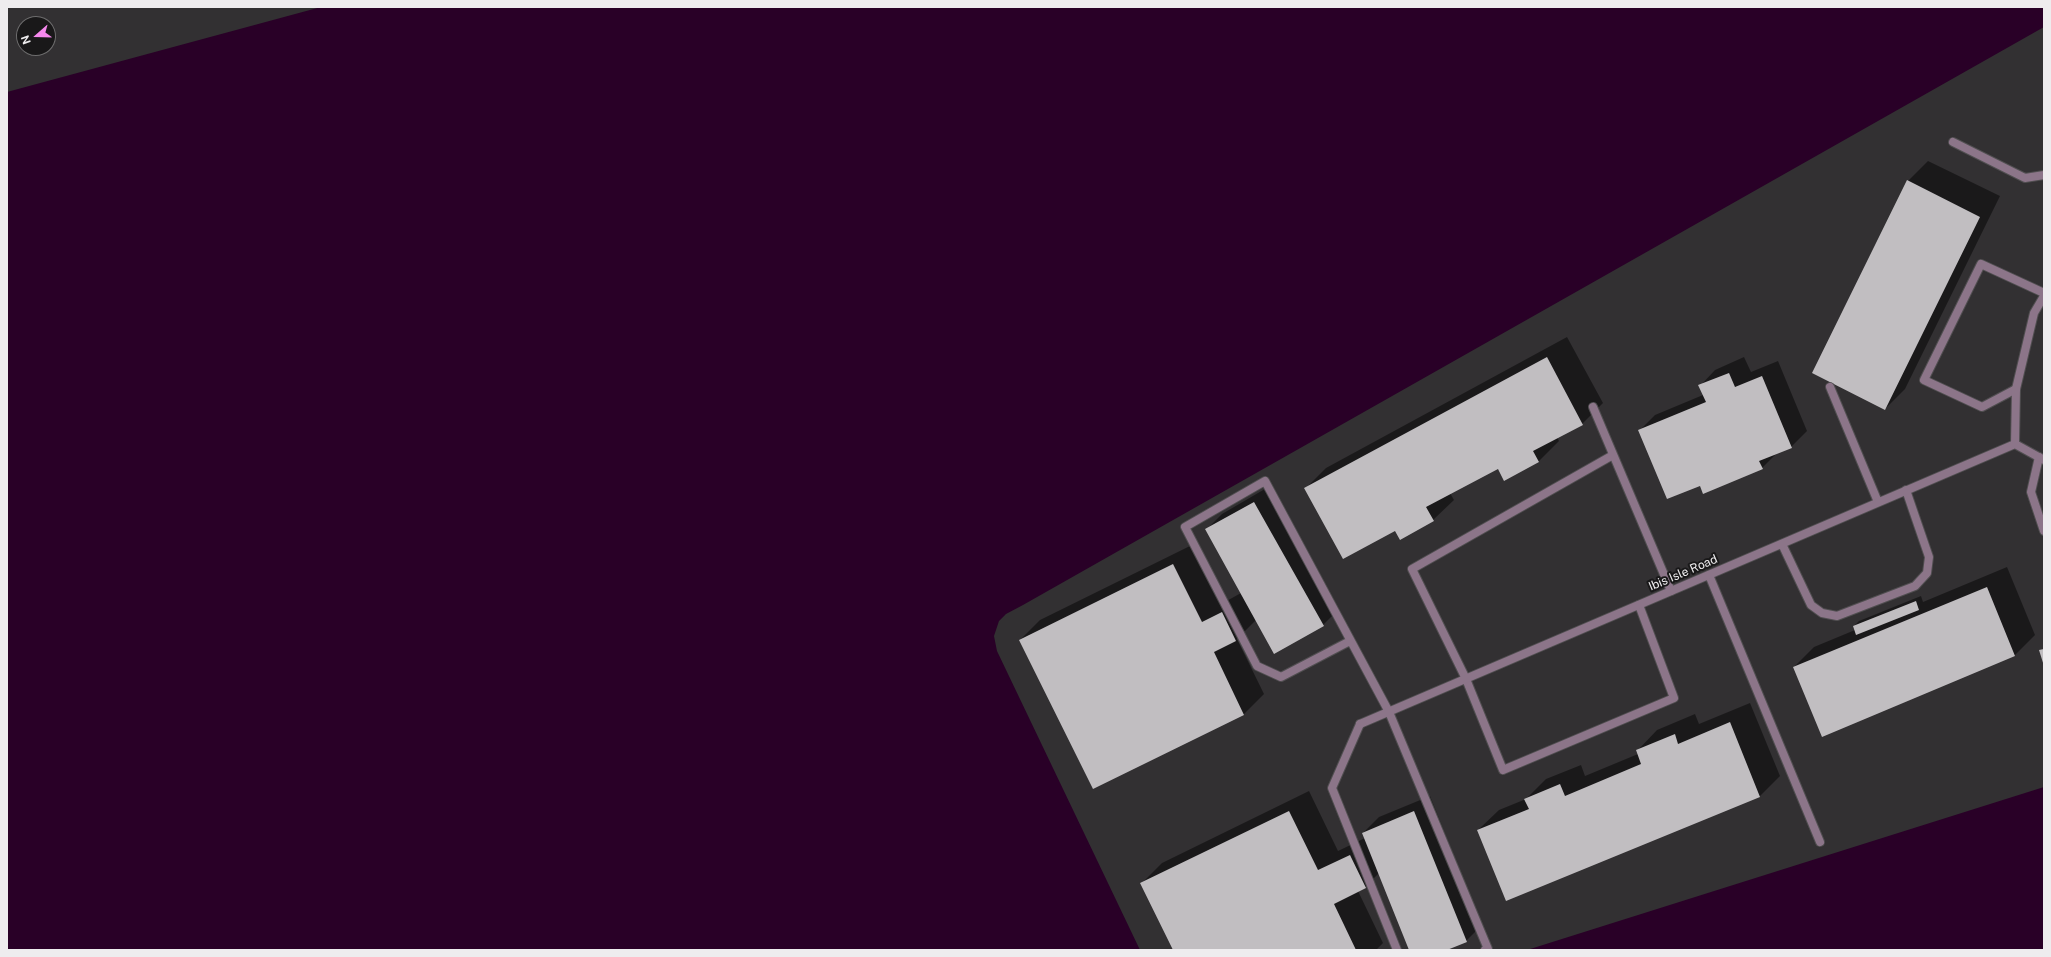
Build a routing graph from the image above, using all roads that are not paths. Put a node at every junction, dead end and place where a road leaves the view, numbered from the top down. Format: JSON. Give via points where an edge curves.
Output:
{"nodes":[{"id":1,"x":1953,"y":142,"type":"dead end"},
{"id":2,"x":2044,"y":175,"type":"edge"},
{"id":3,"x":2044,"y":295,"type":"edge"},
{"id":4,"x":1830,"y":387,"type":"dead end"},
{"id":5,"x":2016,"y":389,"type":"junction"},
{"id":6,"x":1594,"y":407,"type":"dead end"},
{"id":7,"x":2015,"y":444,"type":"junction"},
{"id":8,"x":1614,"y":454,"type":"junction"},
{"id":9,"x":2041,"y":458,"type":"edge"},
{"id":10,"x":1906,"y":490,"type":"junction"},
{"id":11,"x":1878,"y":502,"type":"junction"},
{"id":12,"x":2044,"y":531,"type":"edge"},
{"id":13,"x":1782,"y":544,"type":"junction"},
{"id":14,"x":1709,"y":575,"type":"junction"},
{"id":15,"x":1671,"y":591,"type":"junction"},
{"id":16,"x":1639,"y":605,"type":"junction"},
{"id":17,"x":1350,"y":641,"type":"junction"},
{"id":18,"x":1466,"y":679,"type":"junction"},
{"id":19,"x":1389,"y":712,"type":"junction"},
{"id":20,"x":1820,"y":842,"type":"dead end"},
{"id":21,"x":1397,"y":950,"type":"edge"},
{"id":22,"x":1485,"y":950,"type":"edge"}],
"edges":[{"from":1,"to":2,"type":"street","via":[[2025,178]]},
{"from":3,"to":5,"type":"street","via":[[2034,313]]},
{"from":3,"to":5,"type":"street","via":[[1981,264],[1924,380],[1982,407]]},
{"from":4,"to":11,"type":"street"},
{"from":5,"to":7,"type":"street"},
{"from":6,"to":8,"type":"street"},
{"from":7,"to":9,"type":"street"},
{"from":7,"to":10,"type":"street","name":"Ibis Isle Road"},
{"from":8,"to":15,"type":"street"},
{"from":8,"to":18,"type":"street","via":[[1412,570]]},
{"from":9,"to":12,"type":"street","via":[[2031,492]]},
{"from":10,"to":11,"type":"street","name":"Ibis Isle Road"},
{"from":10,"to":13,"type":"street","via":[[1929,557],[1927,573],[1915,586],[1837,616],[1822,614],[1811,605]]},
{"from":11,"to":13,"type":"street","name":"Ibis Isle Road"},
{"from":13,"to":14,"type":"street","name":"Ibis Isle Road"},
{"from":14,"to":15,"type":"street","name":"Ibis Isle Road"},
{"from":14,"to":20,"type":"street"},
{"from":15,"to":16,"type":"street","name":"Ibis Isle Road"},
{"from":16,"to":18,"type":"street","name":"Ibis Isle Road"},
{"from":16,"to":18,"type":"street","via":[[1674,698],[1503,770]]},
{"from":17,"to":17,"type":"street","via":[[1265,481],[1185,527],[1257,666],[1281,677]]},
{"from":17,"to":19,"type":"street"},
{"from":18,"to":19,"type":"street","name":"Ibis Isle Road"},
{"from":19,"to":21,"type":"street","name":"Ibis Isle Road","via":[[1360,724],[1332,788]]},
{"from":19,"to":22,"type":"street","via":[[1488,949]]}]}
